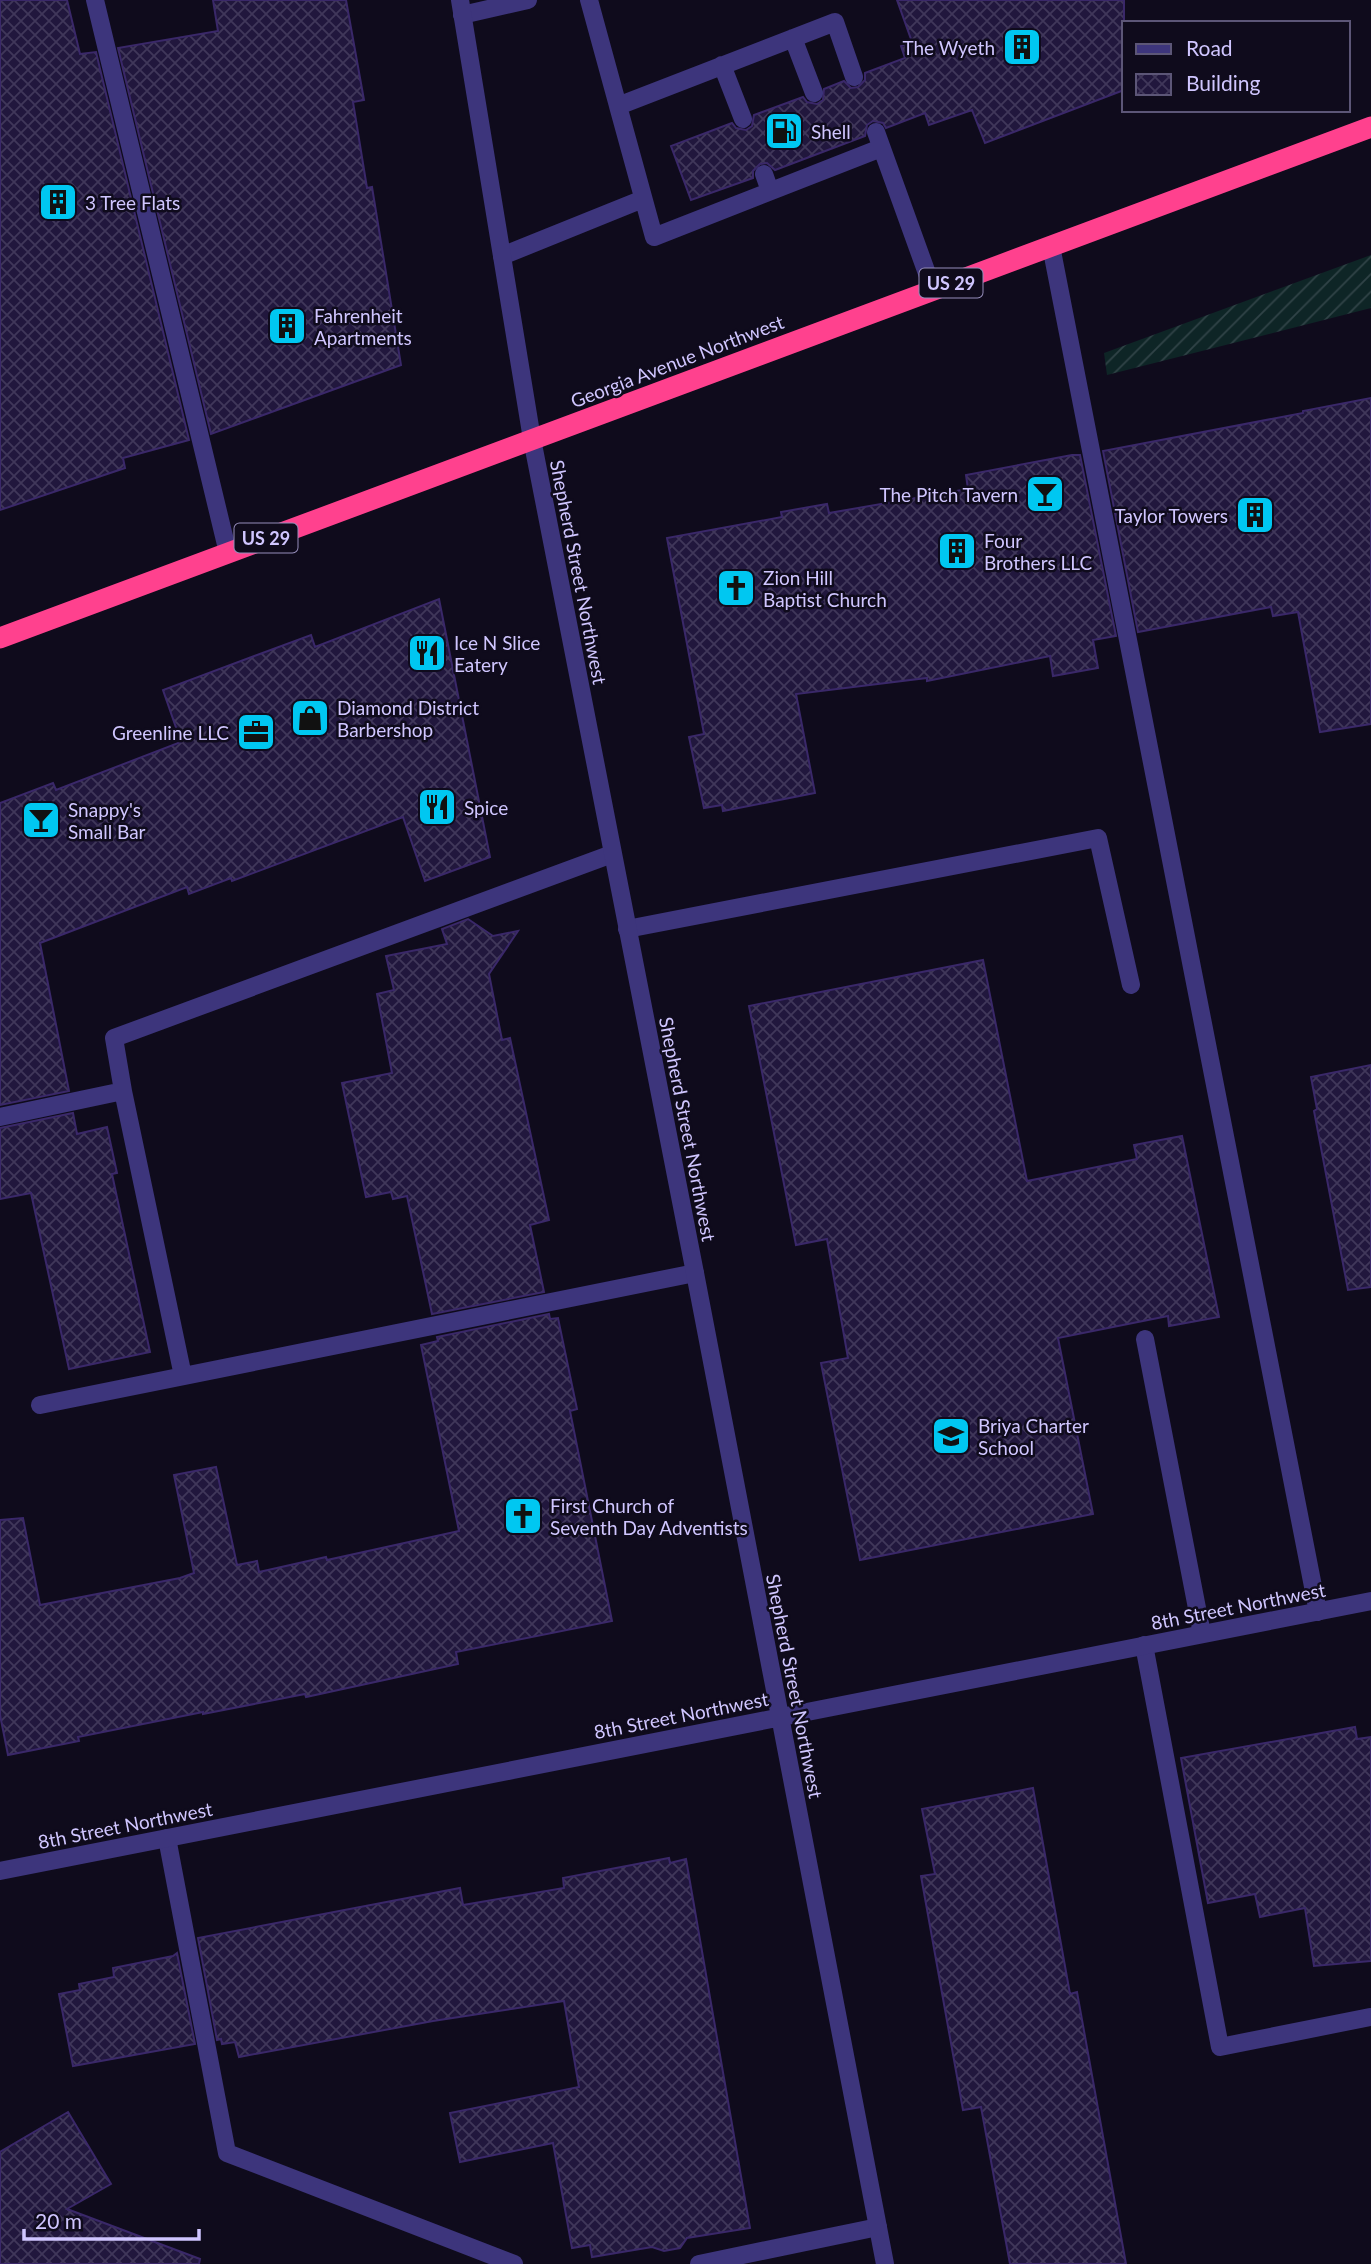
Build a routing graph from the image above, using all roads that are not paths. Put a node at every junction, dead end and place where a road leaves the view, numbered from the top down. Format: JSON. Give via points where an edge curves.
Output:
{"nodes":[{"id":1,"x":95,"y":0,"type":"edge"},
{"id":2,"x":528,"y":0,"type":"edge"},
{"id":3,"x":589,"y":0,"type":"edge"},
{"id":4,"x":461,"y":7,"type":"edge"},
{"id":5,"x":793,"y":38,"type":"junction"},
{"id":6,"x":722,"y":65,"type":"junction"},
{"id":7,"x":854,"y":77,"type":"dead end"},
{"id":8,"x":814,"y":93,"type":"dead end"},
{"id":9,"x":618,"y":106,"type":"junction"},
{"id":10,"x":743,"y":119,"type":"dead end"},
{"id":11,"x":1371,"y":127,"type":"edge"},
{"id":12,"x":643,"y":199,"type":"junction"},
{"id":13,"x":1051,"y":246,"type":"junction"},
{"id":14,"x":502,"y":256,"type":"junction"},
{"id":15,"x":933,"y":290,"type":"junction"},
{"id":16,"x":532,"y":439,"type":"junction"},
{"id":17,"x":228,"y":553,"type":"junction"},
{"id":18,"x":0,"y":638,"type":"edge"},
{"id":19,"x":612,"y":854,"type":"junction"},
{"id":20,"x":627,"y":929,"type":"junction"},
{"id":21,"x":1131,"y":985,"type":"dead end"},
{"id":22,"x":123,"y":1091,"type":"junction"},
{"id":23,"x":0,"y":1117,"type":"edge"},
{"id":24,"x":695,"y":1273,"type":"junction"},
{"id":25,"x":1145,"y":1339,"type":"dead end"},
{"id":26,"x":183,"y":1376,"type":"junction"},
{"id":27,"x":40,"y":1405,"type":"dead end"},
{"id":28,"x":1371,"y":1601,"type":"edge"},
{"id":29,"x":1318,"y":1612,"type":"junction"},
{"id":30,"x":1202,"y":1634,"type":"junction"},
{"id":31,"x":1144,"y":1645,"type":"junction"},
{"id":32,"x":779,"y":1718,"type":"junction"},
{"id":33,"x":167,"y":1838,"type":"junction"},
{"id":34,"x":0,"y":1871,"type":"edge"},
{"id":35,"x":1371,"y":2019,"type":"edge"},
{"id":36,"x":877,"y":2227,"type":"junction"},
{"id":37,"x":514,"y":2264,"type":"edge"},
{"id":38,"x":699,"y":2264,"type":"edge"},
{"id":39,"x":885,"y":2264,"type":"edge"}],
"edges":[{"from":1,"to":17,"type":"street"},
{"from":2,"to":4,"type":"street"},
{"from":3,"to":9,"type":"street"},
{"from":4,"to":14,"type":"street","name":"Shepherd Street Northwest"},
{"from":5,"to":6,"type":"street"},
{"from":5,"to":7,"type":"street","via":[[835,22]]},
{"from":5,"to":8,"type":"street"},
{"from":6,"to":9,"type":"street"},
{"from":6,"to":10,"type":"street"},
{"from":9,"to":12,"type":"street"},
{"from":11,"to":13,"type":"highway","name":"Georgia Avenue Northwest","number":"US 29"},
{"from":12,"to":14,"type":"street"},
{"from":12,"to":15,"type":"street","via":[[654,237],[767,182],[878,140]]},
{"from":13,"to":15,"type":"highway","name":"Georgia Avenue Northwest","number":"US 29"},
{"from":13,"to":29,"type":"street"},
{"from":14,"to":16,"type":"street","name":"Shepherd Street Northwest"},
{"from":15,"to":16,"type":"highway","name":"Georgia Avenue Northwest","number":"US 29"},
{"from":16,"to":17,"type":"highway","name":"Georgia Avenue Northwest","number":"US 29"},
{"from":16,"to":19,"type":"street","name":"Shepherd Street Northwest"},
{"from":17,"to":18,"type":"highway","name":"Georgia Avenue Northwest","number":"US 29"},
{"from":19,"to":20,"type":"street","name":"Shepherd Street Northwest"},
{"from":19,"to":22,"type":"street","via":[[114,1038]]},
{"from":20,"to":21,"type":"street","via":[[1098,838]]},
{"from":20,"to":24,"type":"street","name":"Shepherd Street Northwest"},
{"from":22,"to":23,"type":"street"},
{"from":22,"to":26,"type":"street"},
{"from":24,"to":26,"type":"street"},
{"from":24,"to":32,"type":"street","name":"Shepherd Street Northwest"},
{"from":25,"to":30,"type":"street"},
{"from":26,"to":27,"type":"street"},
{"from":28,"to":29,"type":"street","name":"8th Street Northwest"},
{"from":29,"to":30,"type":"street","name":"8th Street Northwest"},
{"from":30,"to":31,"type":"street","name":"8th Street Northwest"},
{"from":31,"to":32,"type":"street","name":"8th Street Northwest"},
{"from":31,"to":35,"type":"street","via":[[1220,2047]]},
{"from":32,"to":33,"type":"street","name":"8th Street Northwest"},
{"from":32,"to":36,"type":"street","name":"Shepherd Street Northwest"},
{"from":33,"to":34,"type":"street","name":"8th Street Northwest"},
{"from":33,"to":37,"type":"street","via":[[228,2153]]},
{"from":36,"to":38,"type":"street"},
{"from":36,"to":39,"type":"street","name":"Shepherd Street Northwest"}]}
